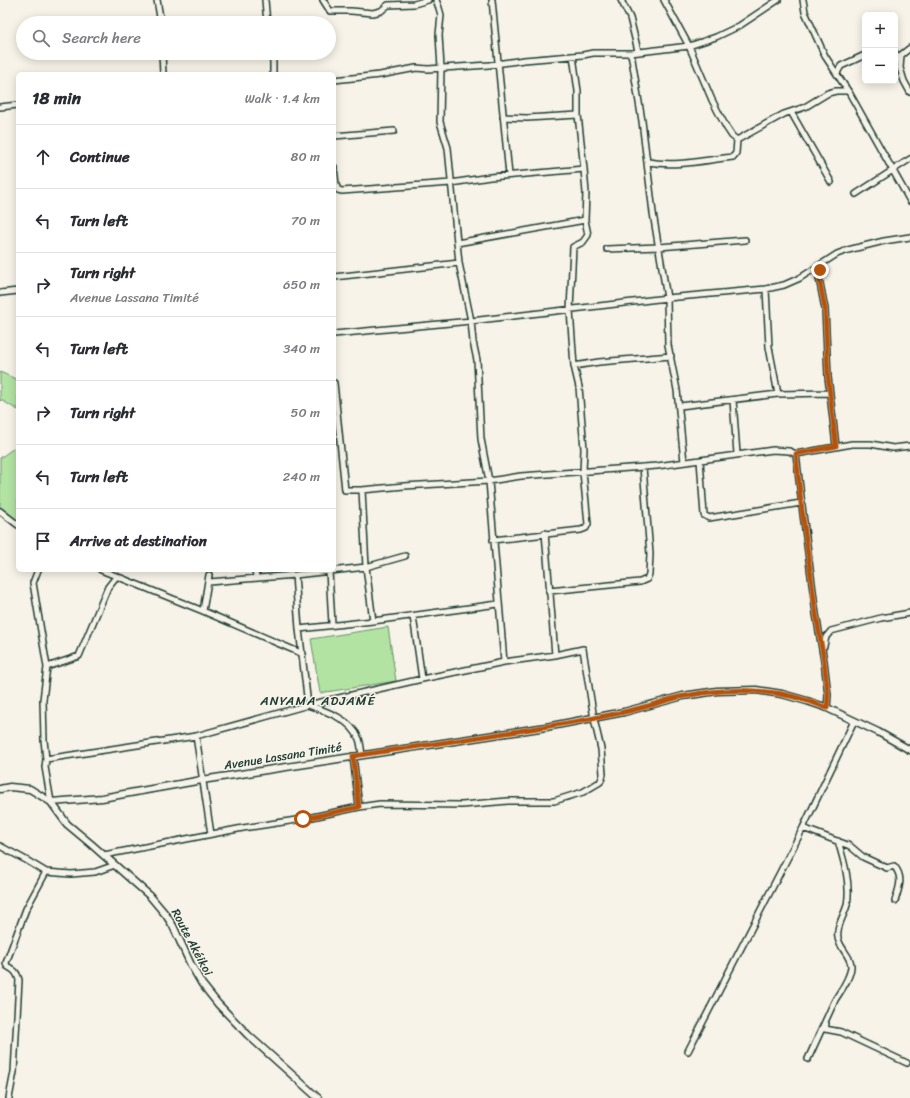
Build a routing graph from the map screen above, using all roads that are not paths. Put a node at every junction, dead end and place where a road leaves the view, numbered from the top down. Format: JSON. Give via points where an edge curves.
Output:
{"nodes":[{"id":1,"x":157,"y":0,"type":"edge"},
{"id":2,"x":265,"y":0,"type":"edge"},
{"id":3,"x":323,"y":0,"type":"edge"},
{"id":4,"x":428,"y":0,"type":"edge"},
{"id":5,"x":436,"y":0,"type":"edge"},
{"id":6,"x":492,"y":0,"type":"edge"},
{"id":7,"x":621,"y":0,"type":"edge"},
{"id":8,"x":664,"y":0,"type":"edge"},
{"id":9,"x":778,"y":0,"type":"edge"},
{"id":10,"x":803,"y":0,"type":"edge"},
{"id":11,"x":387,"y":2,"type":"edge"},
{"id":12,"x":160,"y":16,"type":"edge"},
{"id":13,"x":266,"y":16,"type":"edge"},
{"id":14,"x":689,"y":46,"type":"junction"},
{"id":15,"x":910,"y":48,"type":"edge"},
{"id":16,"x":638,"y":51,"type":"junction"},
{"id":17,"x":631,"y":53,"type":"junction"},
{"id":18,"x":898,"y":54,"type":"edge"},
{"id":19,"x":901,"y":54,"type":"junction"},
{"id":20,"x":573,"y":56,"type":"junction"},
{"id":21,"x":862,"y":56,"type":"edge"},
{"id":22,"x":898,"y":59,"type":"edge"},
{"id":23,"x":162,"y":60,"type":"edge"},
{"id":24,"x":273,"y":60,"type":"edge"},
{"id":25,"x":900,"y":63,"type":"junction"},
{"id":26,"x":498,"y":64,"type":"junction"},
{"id":27,"x":441,"y":68,"type":"junction"},
{"id":28,"x":163,"y":72,"type":"edge"},
{"id":29,"x":272,"y":72,"type":"edge"},
{"id":30,"x":837,"y":73,"type":"junction"},
{"id":31,"x":336,"y":80,"type":"edge"},
{"id":32,"x":848,"y":91,"type":"junction"},
{"id":33,"x":910,"y":92,"type":"edge"},
{"id":34,"x":16,"y":105,"type":"edge"},
{"id":35,"x":0,"y":107,"type":"edge"},
{"id":36,"x":791,"y":112,"type":"junction"},
{"id":37,"x":578,"y":115,"type":"junction"},
{"id":38,"x":503,"y":117,"type":"junction"},
{"id":39,"x":394,"y":131,"type":"dead end"},
{"id":40,"x":336,"y":136,"type":"edge"},
{"id":41,"x":737,"y":140,"type":"junction"},
{"id":42,"x":910,"y":159,"type":"edge"},
{"id":43,"x":648,"y":162,"type":"junction"},
{"id":44,"x":584,"y":169,"type":"junction"},
{"id":45,"x":893,"y":171,"type":"junction"},
{"id":46,"x":509,"y":175,"type":"junction"},
{"id":47,"x":831,"y":182,"type":"dead end"},
{"id":48,"x":451,"y":183,"type":"junction"},
{"id":49,"x":336,"y":185,"type":"edge"},
{"id":50,"x":856,"y":194,"type":"dead end"},
{"id":51,"x":910,"y":201,"type":"edge"},
{"id":52,"x":585,"y":220,"type":"junction"},
{"id":53,"x":910,"y":237,"type":"edge"},
{"id":54,"x":745,"y":240,"type":"dead end"},
{"id":55,"x":457,"y":243,"type":"junction"},
{"id":56,"x":659,"y":247,"type":"junction"},
{"id":57,"x":607,"y":249,"type":"dead end"},
{"id":58,"x":459,"y":263,"type":"junction"},
{"id":59,"x":823,"y":263,"type":"junction"},
{"id":60,"x":336,"y":277,"type":"edge"},
{"id":61,"x":766,"y":289,"type":"junction"},
{"id":62,"x":16,"y":291,"type":"edge"},
{"id":63,"x":0,"y":293,"type":"edge"},
{"id":64,"x":667,"y":298,"type":"junction"},
{"id":65,"x":570,"y":310,"type":"junction"},
{"id":66,"x":471,"y":321,"type":"junction"},
{"id":67,"x":336,"y":334,"type":"edge"},
{"id":68,"x":670,"y":356,"type":"junction"},
{"id":69,"x":574,"y":366,"type":"junction"},
{"id":70,"x":830,"y":393,"type":"junction"},
{"id":71,"x":778,"y":394,"type":"junction"},
{"id":72,"x":734,"y":400,"type":"junction"},
{"id":73,"x":680,"y":406,"type":"junction"},
{"id":74,"x":336,"y":419,"type":"edge"},
{"id":75,"x":337,"y":437,"type":"edge"},
{"id":76,"x":836,"y":446,"type":"junction"},
{"id":77,"x":910,"y":446,"type":"edge"},
{"id":78,"x":737,"y":454,"type":"junction"},
{"id":79,"x":796,"y":454,"type":"junction"},
{"id":80,"x":700,"y":460,"type":"junction"},
{"id":81,"x":684,"y":462,"type":"junction"},
{"id":82,"x":643,"y":468,"type":"junction"},
{"id":83,"x":583,"y":472,"type":"junction"},
{"id":84,"x":489,"y":481,"type":"junction"},
{"id":85,"x":362,"y":490,"type":"junction"},
{"id":86,"x":801,"y":503,"type":"junction"},
{"id":87,"x":0,"y":511,"type":"edge"},
{"id":88,"x":16,"y":523,"type":"edge"},
{"id":89,"x":545,"y":533,"type":"junction"},
{"id":90,"x":493,"y":540,"type":"junction"},
{"id":91,"x":405,"y":556,"type":"dead end"},
{"id":92,"x":366,"y":567,"type":"junction"},
{"id":93,"x":336,"y":570,"type":"edge"},
{"id":94,"x":37,"y":572,"type":"edge"},
{"id":95,"x":105,"y":572,"type":"edge"},
{"id":96,"x":255,"y":572,"type":"edge"},
{"id":97,"x":311,"y":572,"type":"edge"},
{"id":98,"x":329,"y":572,"type":"edge"},
{"id":99,"x":293,"y":573,"type":"edge"},
{"id":100,"x":209,"y":575,"type":"dead end"},
{"id":101,"x":116,"y":577,"type":"junction"},
{"id":102,"x":256,"y":577,"type":"junction"},
{"id":103,"x":209,"y":582,"type":"junction"},
{"id":104,"x":549,"y":590,"type":"junction"},
{"id":105,"x":498,"y":604,"type":"junction"},
{"id":106,"x":203,"y":611,"type":"junction"},
{"id":107,"x":910,"y":613,"type":"edge"},
{"id":108,"x":413,"y":616,"type":"junction"},
{"id":109,"x":373,"y":621,"type":"junction"},
{"id":110,"x":332,"y":624,"type":"junction"},
{"id":111,"x":299,"y":629,"type":"junction"},
{"id":112,"x":823,"y":653,"type":"junction"},
{"id":113,"x":302,"y":654,"type":"junction"},
{"id":114,"x":555,"y":655,"type":"junction"},
{"id":115,"x":504,"y":662,"type":"junction"},
{"id":116,"x":47,"y":668,"type":"junction"},
{"id":117,"x":422,"y":679,"type":"junction"},
{"id":118,"x":308,"y":706,"type":"junction"},
{"id":119,"x":827,"y":708,"type":"junction"},
{"id":120,"x":594,"y":719,"type":"junction"},
{"id":121,"x":854,"y":720,"type":"junction"},
{"id":122,"x":196,"y":736,"type":"junction"},
{"id":123,"x":910,"y":750,"type":"edge"},
{"id":124,"x":362,"y":755,"type":"junction"},
{"id":125,"x":353,"y":756,"type":"junction"},
{"id":126,"x":46,"y":759,"type":"junction"},
{"id":127,"x":202,"y":780,"type":"junction"},
{"id":128,"x":0,"y":789,"type":"edge"},
{"id":129,"x":51,"y":802,"type":"junction"},
{"id":130,"x":359,"y":807,"type":"junction"},
{"id":131,"x":803,"y":828,"type":"junction"},
{"id":132,"x":211,"y":834,"type":"junction"},
{"id":133,"x":838,"y":841,"type":"junction"},
{"id":134,"x":0,"y":846,"type":"edge"},
{"id":135,"x":104,"y":855,"type":"junction"},
{"id":136,"x":115,"y":865,"type":"junction"},
{"id":137,"x":46,"y":872,"type":"junction"},
{"id":138,"x":895,"y":901,"type":"dead end"},
{"id":139,"x":826,"y":1021,"type":"junction"},
{"id":140,"x":688,"y":1051,"type":"dead end"},
{"id":141,"x":808,"y":1059,"type":"dead end"},
{"id":142,"x":907,"y":1063,"type":"dead end"},
{"id":143,"x":9,"y":1098,"type":"edge"},
{"id":144,"x":318,"y":1098,"type":"edge"}],
"edges":[{"from":1,"to":12,"type":"street"},
{"from":2,"to":13,"type":"street"},
{"from":3,"to":11,"type":"street","via":[[330,11],[373,13],[382,10]]},
{"from":4,"to":11,"type":"street","via":[[414,4]]},
{"from":5,"to":27,"type":"street","via":[[440,15]]},
{"from":6,"to":26,"type":"street"},
{"from":7,"to":16,"type":"street","via":[[630,18]]},
{"from":8,"to":14,"type":"street"},
{"from":9,"to":14,"type":"street","via":[[739,26]]},
{"from":10,"to":30,"type":"street","via":[[805,12]]},
{"from":14,"to":16,"type":"street"},
{"from":14,"to":41,"type":"street","via":[[712,100],[726,127]]},
{"from":15,"to":19,"type":"street"},
{"from":16,"to":17,"type":"street"},
{"from":17,"to":20,"type":"street"},
{"from":17,"to":43,"type":"street"},
{"from":18,"to":19,"type":"street"},
{"from":19,"to":25,"type":"street"},
{"from":20,"to":26,"type":"street"},
{"from":20,"to":37,"type":"street","via":[[579,96]]},
{"from":21,"to":30,"type":"street","via":[[841,66]]},
{"from":22,"to":25,"type":"street"},
{"from":23,"to":28,"type":"street"},
{"from":24,"to":29,"type":"street"},
{"from":25,"to":33,"type":"street","via":[[904,81]]},
{"from":26,"to":27,"type":"street"},
{"from":26,"to":38,"type":"street"},
{"from":27,"to":31,"type":"street","via":[[416,68]]},
{"from":27,"to":48,"type":"street","via":[[440,122],[448,148]]},
{"from":30,"to":32,"type":"street"},
{"from":32,"to":36,"type":"street","via":[[828,93]]},
{"from":32,"to":45,"type":"street"},
{"from":34,"to":35,"type":"street"},
{"from":36,"to":41,"type":"street"},
{"from":36,"to":47,"type":"street"},
{"from":37,"to":38,"type":"street"},
{"from":37,"to":44,"type":"street"},
{"from":38,"to":46,"type":"street"},
{"from":39,"to":40,"type":"street"},
{"from":41,"to":43,"type":"street","via":[[736,153],[733,157],[673,164]]},
{"from":42,"to":45,"type":"street"},
{"from":43,"to":56,"type":"street"},
{"from":44,"to":46,"type":"street"},
{"from":44,"to":52,"type":"street"},
{"from":45,"to":50,"type":"street"},
{"from":45,"to":51,"type":"street"},
{"from":46,"to":48,"type":"street"},
{"from":48,"to":49,"type":"street","via":[[342,191],[338,190]]},
{"from":48,"to":55,"type":"street"},
{"from":52,"to":55,"type":"street"},
{"from":52,"to":65,"type":"street","via":[[588,235],[583,242],[573,247]]},
{"from":53,"to":59,"type":"street","via":[[848,250]]},
{"from":54,"to":56,"type":"street"},
{"from":55,"to":58,"type":"street"},
{"from":56,"to":57,"type":"street"},
{"from":56,"to":64,"type":"street"},
{"from":58,"to":60,"type":"street"},
{"from":58,"to":66,"type":"street"},
{"from":59,"to":61,"type":"street","via":[[800,278]]},
{"from":59,"to":70,"type":"street","via":[[819,278],[825,309]]},
{"from":61,"to":64,"type":"street"},
{"from":61,"to":71,"type":"street","via":[[769,347]]},
{"from":62,"to":63,"type":"street"},
{"from":64,"to":65,"type":"street"},
{"from":64,"to":68,"type":"street"},
{"from":65,"to":66,"type":"street"},
{"from":65,"to":69,"type":"street"},
{"from":66,"to":67,"type":"street"},
{"from":66,"to":84,"type":"street","via":[[477,360],[481,439]]},
{"from":68,"to":69,"type":"street"},
{"from":68,"to":73,"type":"street"},
{"from":69,"to":83,"type":"street","via":[[579,387],[584,449]]},
{"from":70,"to":71,"type":"street"},
{"from":70,"to":76,"type":"street"},
{"from":71,"to":72,"type":"street"},
{"from":72,"to":73,"type":"street"},
{"from":72,"to":78,"type":"street"},
{"from":73,"to":81,"type":"street"},
{"from":74,"to":75,"type":"street"},
{"from":75,"to":85,"type":"street","via":[[345,490]]},
{"from":76,"to":77,"type":"street"},
{"from":76,"to":79,"type":"street"},
{"from":78,"to":79,"type":"street","via":[[781,449]]},
{"from":78,"to":80,"type":"street"},
{"from":79,"to":86,"type":"street"},
{"from":80,"to":81,"type":"street"},
{"from":80,"to":86,"type":"street","via":[[706,517]]},
{"from":81,"to":82,"type":"street"},
{"from":82,"to":83,"type":"street"},
{"from":82,"to":104,"type":"street","via":[[650,554],[647,580]]},
{"from":83,"to":84,"type":"street"},
{"from":83,"to":89,"type":"street","via":[[588,524],[586,528]]},
{"from":84,"to":85,"type":"street"},
{"from":84,"to":90,"type":"street"},
{"from":85,"to":92,"type":"street"},
{"from":86,"to":112,"type":"street"},
{"from":87,"to":88,"type":"street"},
{"from":89,"to":90,"type":"street"},
{"from":89,"to":104,"type":"street"},
{"from":90,"to":105,"type":"street"},
{"from":91,"to":92,"type":"street"},
{"from":92,"to":93,"type":"street"},
{"from":92,"to":109,"type":"street"},
{"from":94,"to":116,"type":"street","via":[[33,583]]},
{"from":95,"to":101,"type":"street"},
{"from":96,"to":102,"type":"street"},
{"from":97,"to":99,"type":"street"},
{"from":98,"to":110,"type":"street"},
{"from":99,"to":102,"type":"street"},
{"from":99,"to":111,"type":"street"},
{"from":100,"to":103,"type":"street"},
{"from":101,"to":106,"type":"street"},
{"from":101,"to":116,"type":"street","via":[[108,587],[79,656]]},
{"from":102,"to":103,"type":"street"},
{"from":103,"to":106,"type":"street"},
{"from":104,"to":114,"type":"street"},
{"from":105,"to":108,"type":"street"},
{"from":105,"to":115,"type":"street"},
{"from":106,"to":113,"type":"street"},
{"from":107,"to":112,"type":"street","via":[[831,631],[826,637]]},
{"from":108,"to":109,"type":"street"},
{"from":108,"to":117,"type":"street"},
{"from":109,"to":110,"type":"street"},
{"from":110,"to":111,"type":"street"},
{"from":111,"to":113,"type":"street"},
{"from":112,"to":119,"type":"street"},
{"from":113,"to":118,"type":"street"},
{"from":114,"to":115,"type":"street"},
{"from":114,"to":120,"type":"street","via":[[583,650]]},
{"from":115,"to":117,"type":"street"},
{"from":116,"to":126,"type":"street","via":[[44,700]]},
{"from":117,"to":118,"type":"street"},
{"from":118,"to":122,"type":"street"},
{"from":118,"to":124,"type":"street","via":[[327,712],[351,727],[359,739]]},
{"from":119,"to":120,"type":"street","name":"Avenue Lassana Timité","via":[[756,690],[724,691],[683,696]]},
{"from":119,"to":121,"type":"street","name":"Avenue Lassana Timité"},
{"from":120,"to":124,"type":"street","name":"Avenue Lassana Timité"},
{"from":120,"to":130,"type":"street","via":[[601,749],[602,778],[584,792],[554,801],[462,805],[380,804]]},
{"from":121,"to":123,"type":"street","name":"Avenue Lassana Timité"},
{"from":121,"to":131,"type":"street"},
{"from":122,"to":126,"type":"street"},
{"from":122,"to":127,"type":"street"},
{"from":124,"to":125,"type":"street","name":"Avenue Lassana Timité"},
{"from":125,"to":127,"type":"street","name":"Avenue Lassana Timité"},
{"from":125,"to":130,"type":"street"},
{"from":126,"to":129,"type":"street"},
{"from":127,"to":129,"type":"street","name":"Avenue Lassana Timité","via":[[102,798]]},
{"from":127,"to":132,"type":"street"},
{"from":128,"to":129,"type":"street","name":"Route Akéikoi","via":[[30,789]]},
{"from":129,"to":135,"type":"street","name":"Route Akéikoi","via":[[67,824]]},
{"from":130,"to":132,"type":"street"},
{"from":131,"to":133,"type":"street"},
{"from":131,"to":140,"type":"street"},
{"from":132,"to":135,"type":"street"},
{"from":133,"to":138,"type":"street","via":[[887,868],[894,866],[900,879]]},
{"from":133,"to":139,"type":"street","via":[[848,883],[848,894],[837,935],[851,969]]},
{"from":134,"to":137,"type":"street"},
{"from":135,"to":136,"type":"street","name":"Route Akéikoi"},
{"from":136,"to":137,"type":"street","via":[[95,872]]},
{"from":136,"to":144,"type":"street","name":"Route Akéikoi","via":[[150,896],[166,915],[198,978],[218,1004],[248,1035]]},
{"from":137,"to":143,"type":"street","via":[[26,909],[6,963],[14,970],[19,980],[14,1072]]},
{"from":139,"to":141,"type":"street"},
{"from":139,"to":142,"type":"street","via":[[825,1029],[841,1032]]}]}
